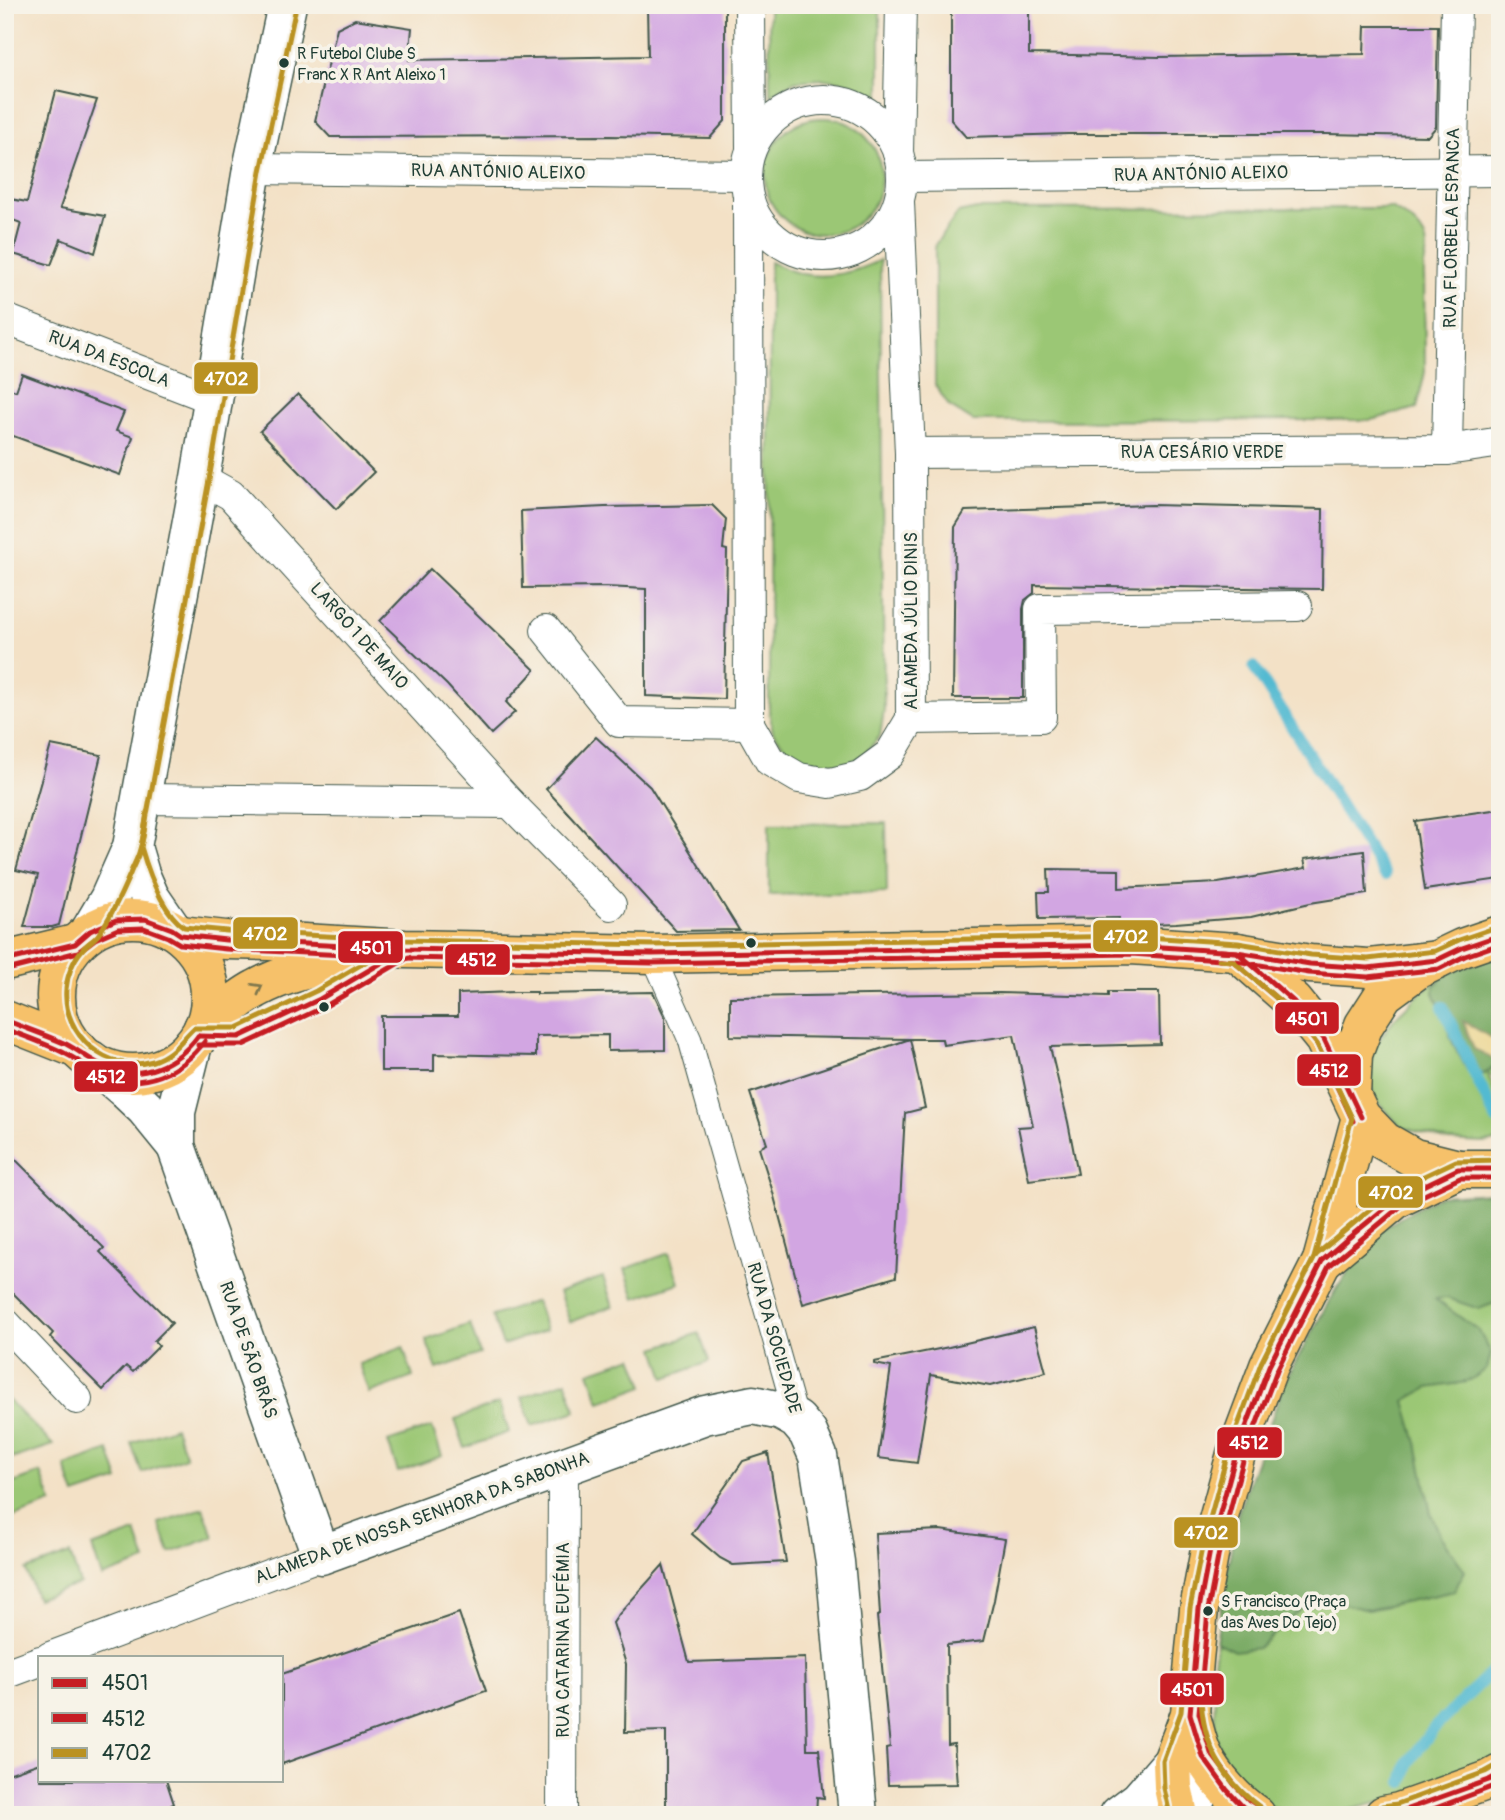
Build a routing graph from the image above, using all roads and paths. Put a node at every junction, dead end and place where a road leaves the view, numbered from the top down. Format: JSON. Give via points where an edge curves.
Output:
{"nodes":[{"id":1,"x":287,"y":5,"type":"edge"},
{"id":2,"x":750,"y":5,"type":"edge"},
{"id":3,"x":901,"y":5,"type":"edge"},
{"id":4,"x":1456,"y":5,"type":"edge"},
{"id":5,"x":252,"y":169,"type":"junction"},
{"id":6,"x":1453,"y":172,"type":"junction"},
{"id":7,"x":1500,"y":172,"type":"edge"},
{"id":8,"x":748,"y":174,"type":"junction"},
{"id":9,"x":900,"y":178,"type":"junction"},
{"id":10,"x":5,"y":319,"type":"edge"},
{"id":11,"x":213,"y":400,"type":"junction"},
{"id":12,"x":1495,"y":443,"type":"dead end"},
{"id":13,"x":1447,"y":450,"type":"junction"},
{"id":14,"x":910,"y":453,"type":"junction"},
{"id":15,"x":200,"y":478,"type":"junction"},
{"id":16,"x":1297,"y":606,"type":"dead end"},
{"id":17,"x":546,"y":631,"type":"dead end"},
{"id":18,"x":911,"y":719,"type":"junction"},
{"id":19,"x":749,"y":724,"type":"junction"},
{"id":20,"x":141,"y":799,"type":"junction"},
{"id":21,"x":510,"y":803,"type":"junction"},
{"id":22,"x":132,"y":847,"type":"junction"},
{"id":23,"x":611,"y":905,"type":"dead end"},
{"id":24,"x":176,"y":932,"type":"junction"},
{"id":25,"x":1500,"y":935,"type":"edge"},
{"id":26,"x":82,"y":938,"type":"junction"},
{"id":27,"x":405,"y":949,"type":"junction"},
{"id":28,"x":1237,"y":952,"type":"junction"},
{"id":29,"x":652,"y":954,"type":"junction"},
{"id":30,"x":1437,"y":960,"type":"junction"},
{"id":31,"x":5,"y":961,"type":"edge"},
{"id":32,"x":5,"y":1020,"type":"edge"},
{"id":33,"x":198,"y":1036,"type":"junction"},
{"id":34,"x":84,"y":1055,"type":"junction"},
{"id":35,"x":1356,"y":1106,"type":"junction"},
{"id":36,"x":176,"y":1146,"type":"junction"},
{"id":37,"x":1458,"y":1169,"type":"junction"},
{"id":38,"x":1500,"y":1169,"type":"edge"},
{"id":39,"x":1322,"y":1261,"type":"junction"},
{"id":40,"x":5,"y":1323,"type":"edge"},
{"id":41,"x":77,"y":1399,"type":"dead end"},
{"id":42,"x":797,"y":1420,"type":"junction"},
{"id":43,"x":563,"y":1466,"type":"junction"},
{"id":44,"x":321,"y":1555,"type":"junction"},
{"id":45,"x":53,"y":1656,"type":"edge"},
{"id":46,"x":38,"y":1662,"type":"edge"},
{"id":47,"x":5,"y":1674,"type":"edge"},
{"id":48,"x":1188,"y":1759,"type":"junction"},
{"id":49,"x":1500,"y":1774,"type":"edge"},
{"id":50,"x":562,"y":1815,"type":"edge"},
{"id":51,"x":858,"y":1815,"type":"edge"},
{"id":52,"x":1119,"y":1815,"type":"edge"},
{"id":53,"x":1179,"y":1815,"type":"edge"},
{"id":54,"x":1190,"y":1815,"type":"edge"},
{"id":55,"x":1256,"y":1815,"type":"edge"},
{"id":56,"x":1384,"y":1815,"type":"edge"}],
"edges":[{"from":1,"to":5,"type":"street"},
{"from":2,"to":8,"type":"street","name":"ALAMEDA JÚLIO DINIS"},
{"from":3,"to":9,"type":"street","name":"ALAMEDA JÚLIO DINIS"},
{"from":4,"to":6,"type":"street","name":"RUA FLORBELA ESPANCA"},
{"from":5,"to":8,"type":"street","name":"RUA ANTÓNIO ALEIXO"},
{"from":5,"to":11,"type":"street"},
{"from":6,"to":7,"type":"street","name":"RUA ANTÓNIO ALEIXO"},
{"from":6,"to":9,"type":"street","name":"RUA ANTÓNIO ALEIXO"},
{"from":6,"to":13,"type":"street","name":"RUA FLORBELA ESPANCA"},
{"from":8,"to":9,"type":"street","name":"ALAMEDA JÚLIO DINIS","via":[[765,125],[786,109],[811,100],[839,100],[864,110],[884,127]]},
{"from":8,"to":9,"type":"street","name":"ALAMEDA JÚLIO DINIS","via":[[758,222],[776,241],[798,253],[822,257],[847,254],[870,242],[887,225]]},
{"from":8,"to":19,"type":"street","name":"ALAMEDA JÚLIO DINIS"},
{"from":9,"to":14,"type":"street","name":"ALAMEDA JÚLIO DINIS"},
{"from":10,"to":11,"type":"street","name":"RUA DA ESCOLA"},
{"from":11,"to":15,"type":"street"},
{"from":12,"to":13,"type":"street","name":"RUA CESÁRIO VERDE"},
{"from":13,"to":14,"type":"street","name":"RUA CESÁRIO VERDE"},
{"from":14,"to":18,"type":"street","name":"ALAMEDA JÚLIO DINIS"},
{"from":15,"to":20,"type":"street"},
{"from":15,"to":21,"type":"street","name":"LARGO 1 DE MAIO","via":[[231,495]]},
{"from":16,"to":18,"type":"street","via":[[1040,608],[1041,717]]},
{"from":17,"to":19,"type":"street","via":[[619,722]]},
{"from":18,"to":19,"type":"street","name":"ALAMEDA JÚLIO DINIS","via":[[890,754],[860,776],[830,783],[799,778],[769,761]]},
{"from":20,"to":21,"type":"street"},
{"from":20,"to":22,"type":"street"},
{"from":21,"to":23,"type":"street","name":"LARGO 1 DE MAIO"},
{"from":22,"to":24,"type":"street","via":[[150,897]]},
{"from":22,"to":26,"type":"street","via":[[109,899]]},
{"from":24,"to":26,"type":"main road","via":[[145,919],[116,920]]},
{"from":24,"to":27,"type":"main road","via":[[226,940]]},
{"from":24,"to":33,"type":"main road","via":[[195,949],[210,987],[209,1008]]},
{"from":25,"to":30,"type":"main road"},
{"from":26,"to":31,"type":"main road"},
{"from":26,"to":34,"type":"main road","via":[[63,964],[57,1009],[65,1031]]},
{"from":27,"to":29,"type":"main road"},
{"from":33,"to":27,"type":"main road","one_way":true,"via":[[254,990],[276,979]]},
{"from":28,"to":29,"type":"main road","via":[[1131,945]]},
{"from":28,"to":30,"type":"main road","via":[[1368,968]]},
{"from":28,"to":35,"type":"main road","via":[[1294,1002],[1324,1038]]},
{"from":29,"to":42,"type":"street","name":"RUA DA SOCIEDADE","via":[[690,1040]]},
{"from":30,"to":35,"type":"main road","via":[[1384,994],[1364,1025],[1353,1054]]},
{"from":32,"to":34,"type":"main road"},
{"from":33,"to":34,"type":"main road","via":[[177,1059],[134,1073],[111,1069]]},
{"from":33,"to":36,"type":"street","name":"RUA DE SÃO BRÁS","via":[[176,1112]]},
{"from":34,"to":36,"type":"street","name":"RUA DE SÃO BRÁS","via":[[145,1108]]},
{"from":35,"to":37,"type":"main road","via":[[1384,1141],[1414,1158]]},
{"from":35,"to":39,"type":"main road"},
{"from":36,"to":44,"type":"street","name":"RUA DE SÃO BRÁS"},
{"from":37,"to":38,"type":"main road"},
{"from":37,"to":39,"type":"main road","via":[[1396,1199]]},
{"from":39,"to":48,"type":"main road","via":[[1269,1366],[1236,1454],[1210,1550],[1199,1609]]},
{"from":40,"to":41,"type":"street"},
{"from":42,"to":43,"type":"street","name":"ALAMEDA DE NOSSA SENHORA DA SABONHA","via":[[781,1410],[753,1405],[705,1415]]},
{"from":42,"to":51,"type":"street","name":"RUA DA SOCIEDADE","via":[[818,1456],[835,1562]]},
{"from":43,"to":44,"type":"street","name":"ALAMEDA DE NOSSA SENHORA DA SABONHA"},
{"from":43,"to":50,"type":"street","name":"RUA CATARINA EUFÉMIA"},
{"from":44,"to":45,"type":"street","name":"ALAMEDA DE NOSSA SENHORA DA SABONHA"},
{"from":46,"to":47,"type":"street"},
{"from":48,"to":52,"type":"street"},
{"from":48,"to":53,"type":"main road","via":[[1173,1787]]},
{"from":48,"to":54,"type":"street","via":[[1202,1782]]},
{"from":48,"to":55,"type":"main road"},
{"from":49,"to":56,"type":"main road"}]}
